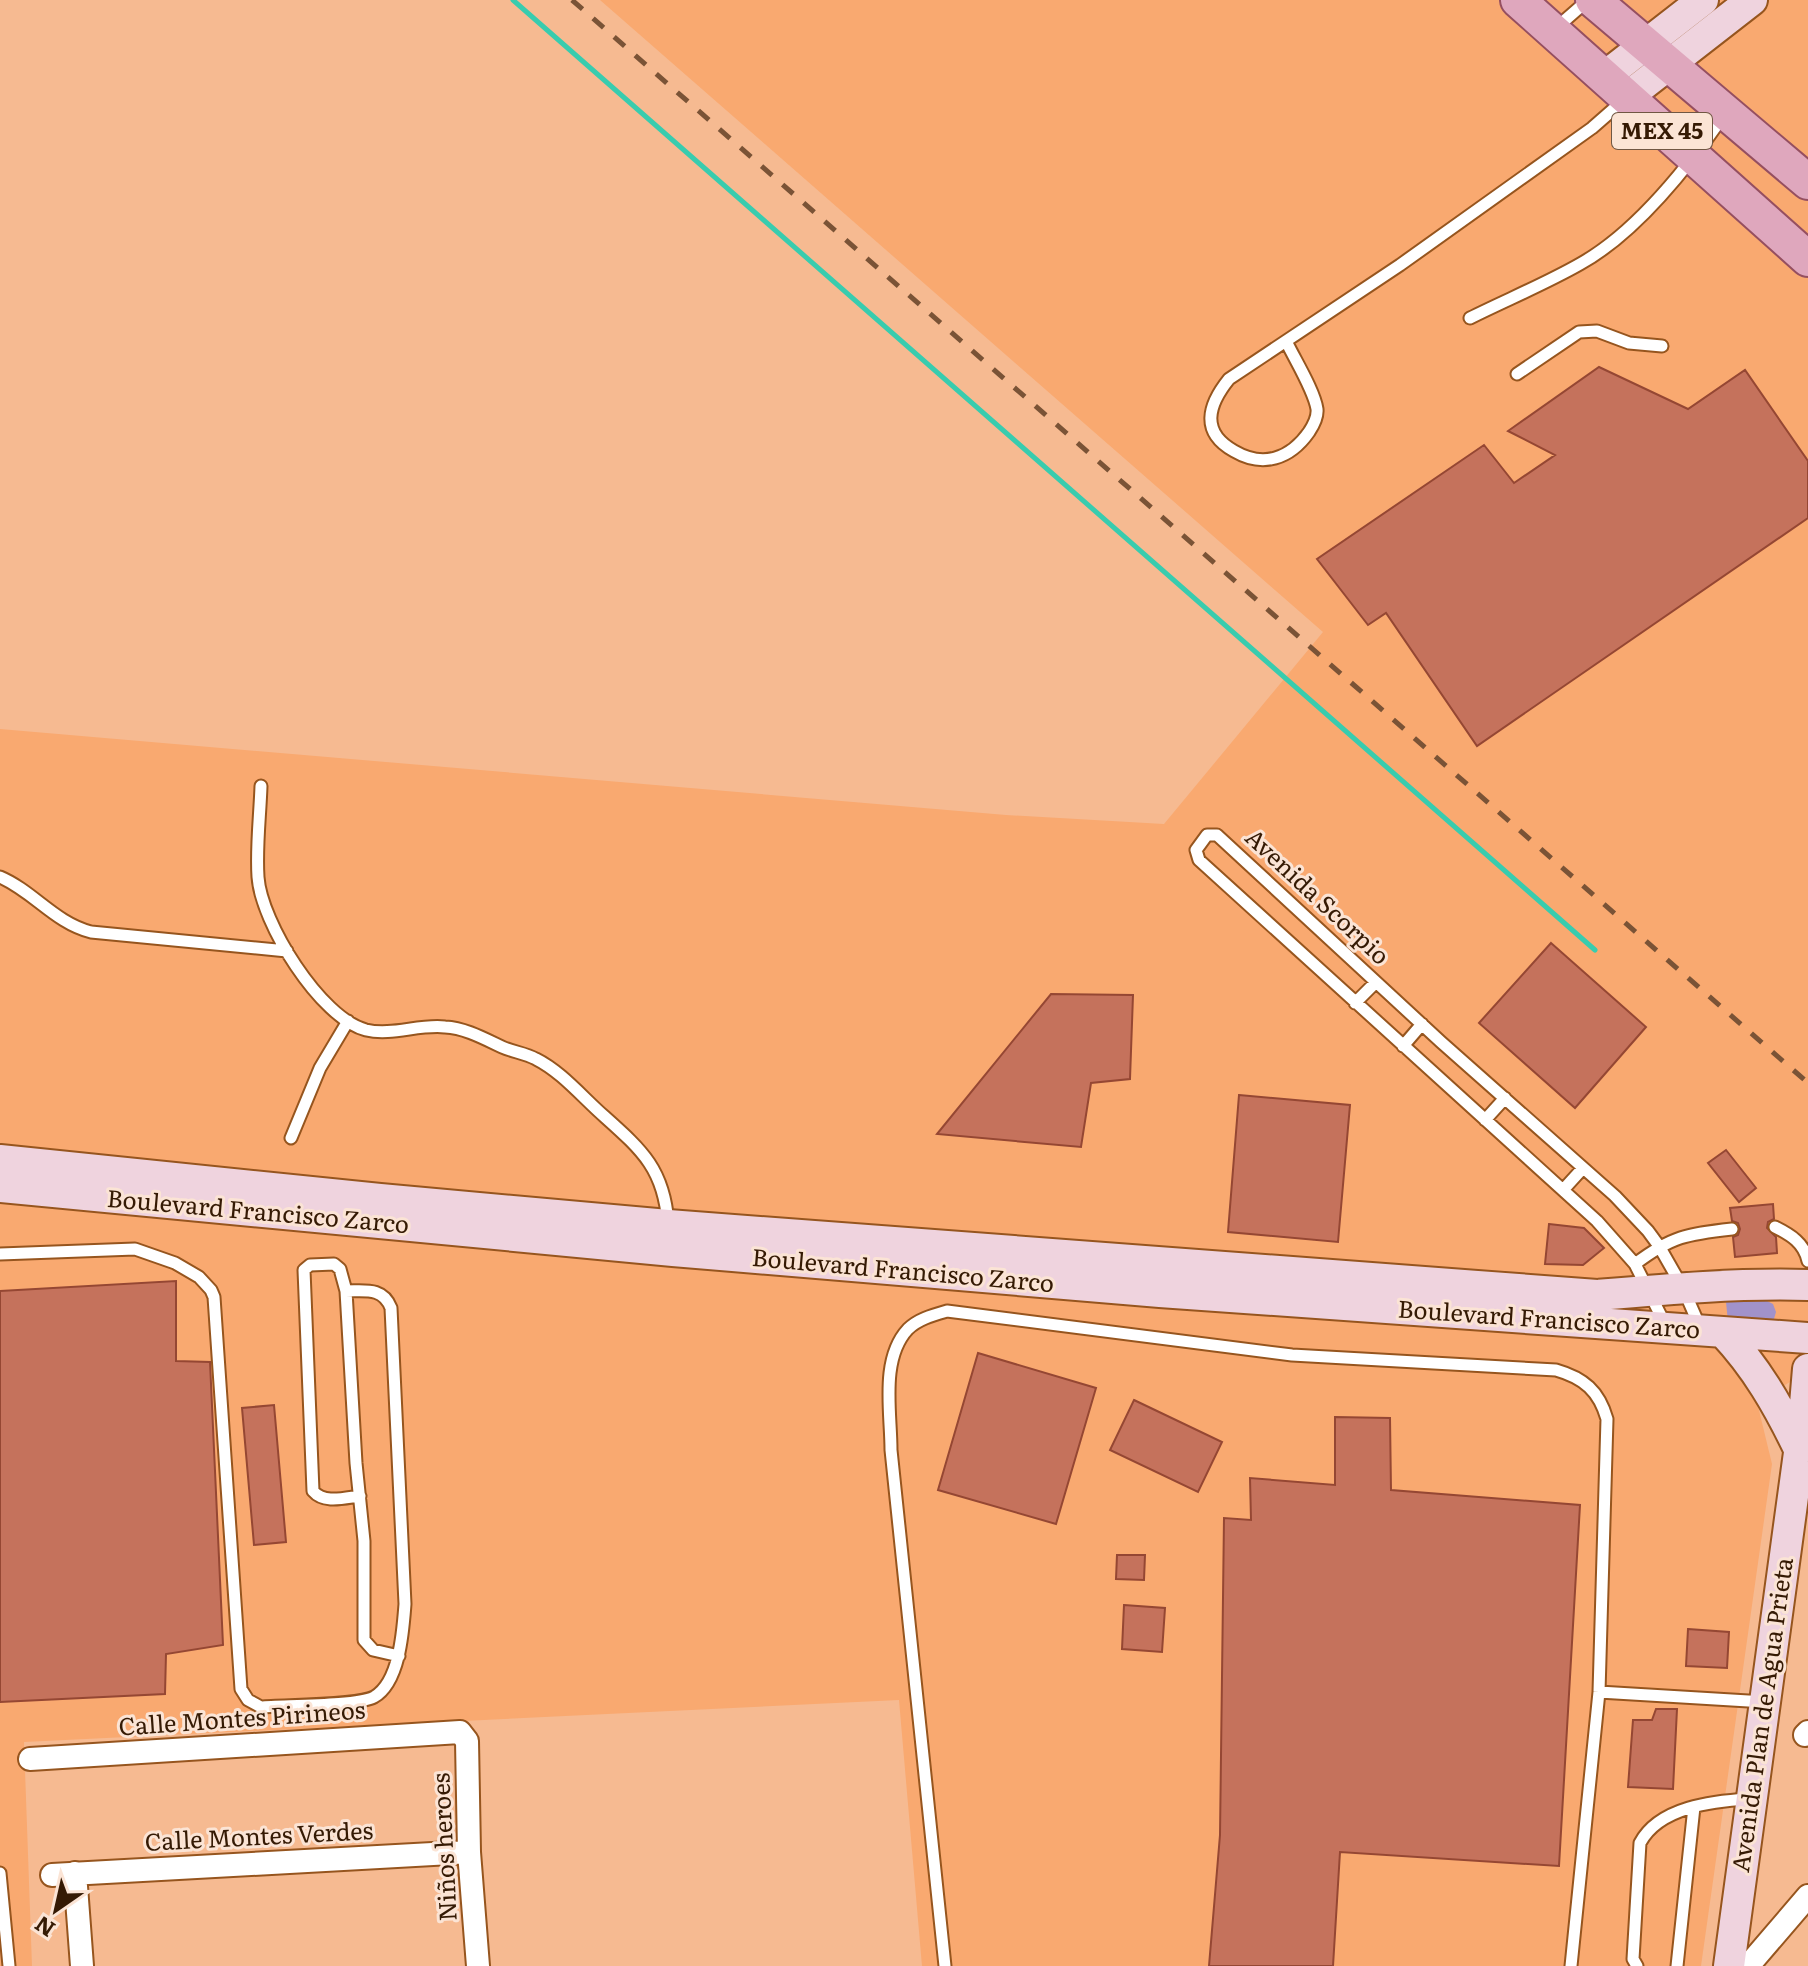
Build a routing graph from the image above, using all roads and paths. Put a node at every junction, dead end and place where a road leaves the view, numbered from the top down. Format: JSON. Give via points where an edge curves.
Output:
{"nodes":[{"id":1,"x":1518,"y":0,"type":"edge"},
{"id":2,"x":1590,"y":0,"type":"edge"},
{"id":3,"x":1703,"y":0,"type":"edge"},
{"id":4,"x":1752,"y":0,"type":"edge"},
{"id":5,"x":1553,"y":31,"type":"junction"},
{"id":6,"x":1659,"y":53,"type":"junction"},
{"id":7,"x":1615,"y":88,"type":"junction"},
{"id":8,"x":1727,"y":111,"type":"junction"},
{"id":9,"x":1694,"y":159,"type":"junction"},
{"id":10,"x":1808,"y":182,"type":"edge"},
{"id":11,"x":1808,"y":259,"type":"edge"},
{"id":12,"x":1470,"y":318,"type":"dead end"},
{"id":13,"x":1286,"y":341,"type":"junction"},
{"id":14,"x":1662,"y":346,"type":"dead end"},
{"id":15,"x":1517,"y":374,"type":"dead end"},
{"id":16,"x":261,"y":786,"type":"dead end"},
{"id":17,"x":0,"y":877,"type":"edge"},
{"id":18,"x":287,"y":951,"type":"junction"},
{"id":19,"x":1376,"y":982,"type":"junction"},
{"id":20,"x":1355,"y":1003,"type":"junction"},
{"id":21,"x":348,"y":1021,"type":"junction"},
{"id":22,"x":1422,"y":1024,"type":"junction"},
{"id":23,"x":1403,"y":1046,"type":"junction"},
{"id":24,"x":1505,"y":1098,"type":"junction"},
{"id":25,"x":1485,"y":1120,"type":"junction"},
{"id":26,"x":291,"y":1138,"type":"dead end"},
{"id":27,"x":0,"y":1160,"type":"edge"},
{"id":28,"x":1583,"y":1168,"type":"junction"},
{"id":29,"x":0,"y":1187,"type":"edge"},
{"id":30,"x":1563,"y":1190,"type":"junction"},
{"id":31,"x":310,"y":1204,"type":"junction"},
{"id":32,"x":1775,"y":1227,"type":"dead end"},
{"id":33,"x":1732,"y":1229,"type":"dead end"},
{"id":34,"x":583,"y":1230,"type":"junction"},
{"id":35,"x":688,"y":1235,"type":"junction"},
{"id":36,"x":1659,"y":1246,"type":"junction"},
{"id":37,"x":0,"y":1254,"type":"edge"},
{"id":38,"x":1808,"y":1261,"type":"edge"},
{"id":39,"x":1161,"y":1278,"type":"junction"},
{"id":40,"x":1642,"y":1278,"type":"junction"},
{"id":41,"x":1808,"y":1285,"type":"edge"},
{"id":42,"x":1683,"y":1288,"type":"junction"},
{"id":43,"x":346,"y":1291,"type":"junction"},
{"id":44,"x":1667,"y":1329,"type":"junction"},
{"id":45,"x":1712,"y":1332,"type":"junction"},
{"id":46,"x":1808,"y":1338,"type":"edge"},
{"id":47,"x":1808,"y":1369,"type":"edge"},
{"id":48,"x":1806,"y":1418,"type":"edge"},
{"id":49,"x":1799,"y":1449,"type":"junction"},
{"id":50,"x":360,"y":1496,"type":"junction"},
{"id":51,"x":1798,"y":1525,"type":"edge"},
{"id":52,"x":399,"y":1656,"type":"junction"},
{"id":53,"x":1599,"y":1692,"type":"junction"},
{"id":54,"x":1766,"y":1702,"type":"junction"},
{"id":55,"x":457,"y":1731,"type":"joint"},
{"id":56,"x":30,"y":1759,"type":"dead end"},
{"id":57,"x":1753,"y":1798,"type":"junction"},
{"id":58,"x":1694,"y":1807,"type":"junction"},
{"id":59,"x":469,"y":1852,"type":"junction"},
{"id":60,"x":0,"y":1873,"type":"edge"},
{"id":61,"x":75,"y":1873,"type":"junction"},
{"id":62,"x":52,"y":1875,"type":"dead end"},
{"id":63,"x":1808,"y":1896,"type":"edge"},
{"id":64,"x":2,"y":1912,"type":"edge"},
{"id":65,"x":9,"y":1966,"type":"edge"},
{"id":66,"x":82,"y":1966,"type":"edge"},
{"id":67,"x":478,"y":1966,"type":"edge"},
{"id":68,"x":945,"y":1966,"type":"edge"},
{"id":69,"x":1571,"y":1966,"type":"edge"},
{"id":70,"x":1637,"y":1966,"type":"edge"},
{"id":71,"x":1677,"y":1966,"type":"edge"},
{"id":72,"x":1729,"y":1966,"type":"edge"},
{"id":73,"x":1748,"y":1966,"type":"edge"}],
"edges":[{"from":1,"to":5,"type":"main road","number":"MEX 45"},
{"from":2,"to":5,"type":"lane"},
{"from":2,"to":6,"type":"main road","number":"MEX 45"},
{"from":3,"to":6,"type":"main road"},
{"from":4,"to":6,"type":"main road"},
{"from":5,"to":7,"type":"main road","number":"MEX 45"},
{"from":6,"to":7,"type":"main road"},
{"from":6,"to":8,"type":"main road","number":"MEX 45"},
{"from":7,"to":9,"type":"main road","number":"MEX 45"},
{"from":7,"to":13,"type":"lane","via":[[1566,146]]},
{"from":8,"to":9,"type":"lane"},
{"from":8,"to":10,"type":"main road","number":"MEX 45"},
{"from":9,"to":11,"type":"main road","number":"MEX 45"},
{"from":9,"to":12,"type":"lane","via":[[1598,253]]},
{"from":13,"to":13,"type":"lane","via":[[1317,408],[1314,424],[1288,453],[1263,462],[1215,438],[1214,403],[1229,379]]},
{"from":14,"to":15,"type":"lane","via":[[1579,332]]},
{"from":16,"to":18,"type":"lane","via":[[258,878],[270,922]]},
{"from":17,"to":18,"type":"lane","via":[[72,927],[91,932]]},
{"from":18,"to":21,"type":"lane","via":[[327,1004]]},
{"from":19,"to":20,"type":"lane"},
{"from":19,"to":20,"type":"lane","name":"Avenida Scorpio","via":[[1217,835],[1207,835],[1196,850],[1199,860]]},
{"from":19,"to":22,"type":"lane","name":"Avenida Scorpio"},
{"from":20,"to":23,"type":"lane","name":"Avenida Scorpio"},
{"from":21,"to":26,"type":"lane","via":[[320,1068]]},
{"from":21,"to":35,"type":"lane","via":[[366,1030],[445,1026],[535,1058],[631,1141],[655,1169],[666,1204]]},
{"from":22,"to":23,"type":"lane"},
{"from":22,"to":24,"type":"lane","name":"Avenida Scorpio"},
{"from":23,"to":25,"type":"lane","name":"Avenida Scorpio"},
{"from":24,"to":25,"type":"lane"},
{"from":24,"to":28,"type":"lane","name":"Avenida Scorpio"},
{"from":25,"to":30,"type":"lane","name":"Avenida Scorpio"},
{"from":27,"to":31,"type":"main road","name":"Boulevard Francisco Zarco"},
{"from":28,"to":30,"type":"lane"},
{"from":28,"to":36,"type":"lane","name":"Avenida Scorpio"},
{"from":29,"to":31,"type":"main road","name":"Boulevard Francisco Zarco"},
{"from":30,"to":40,"type":"lane","name":"Avenida Scorpio","via":[[1620,1244]]},
{"from":31,"to":34,"type":"main road","name":"Boulevard Francisco Zarco"},
{"from":32,"to":38,"type":"lane","via":[[1797,1240]]},
{"from":33,"to":36,"type":"lane","via":[[1681,1236]]},
{"from":34,"to":35,"type":"main road","name":"Boulevard Francisco Zarco"},
{"from":34,"to":35,"type":"main road","name":"Boulevard Francisco Zarco"},
{"from":35,"to":39,"type":"main road","name":"Boulevard Francisco Zarco"},
{"from":36,"to":40,"type":"lane"},
{"from":36,"to":42,"type":"lane","name":"Avenida Scorpio"},
{"from":37,"to":52,"type":"lane","via":[[135,1249],[175,1263],[211,1290],[243,1695],[261,1707],[366,1700],[383,1690]]},
{"from":39,"to":40,"type":"main road","name":"Boulevard Francisco Zarco","via":[[1597,1295]]},
{"from":39,"to":44,"type":"main road","name":"Boulevard Francisco Zarco"},
{"from":40,"to":42,"type":"main road","name":"Boulevard Francisco Zarco"},
{"from":40,"to":44,"type":"lane","name":"Avenida Scorpio"},
{"from":41,"to":42,"type":"main road","name":"Boulevard Francisco Zarco"},
{"from":42,"to":45,"type":"lane","name":"Avenida Scorpio"},
{"from":43,"to":50,"type":"lane"},
{"from":43,"to":50,"type":"lane","via":[[334,1264],[304,1270],[313,1491],[326,1499]]},
{"from":43,"to":52,"type":"lane","via":[[375,1291],[391,1308],[405,1604]]},
{"from":44,"to":45,"type":"main road","name":"Boulevard Francisco Zarco"},
{"from":45,"to":46,"type":"main road","name":"Boulevard Francisco Zarco"},
{"from":45,"to":49,"type":"main road","via":[[1759,1374]]},
{"from":47,"to":48,"type":"main road","name":"Avenida Plan de Agua Prieta"},
{"from":48,"to":49,"type":"main road","name":"Avenida Plan de Agua Prieta"},
{"from":49,"to":51,"type":"main road","name":"Avenida Plan de Agua Prieta"},
{"from":50,"to":52,"type":"lane","via":[[364,1640],[373,1650]]},
{"from":51,"to":54,"type":"main road","name":"Avenida Plan de Agua Prieta"},
{"from":53,"to":54,"type":"lane"},
{"from":53,"to":68,"type":"lane","via":[[1607,1419],[1589,1384],[1556,1370],[1292,1355],[947,1311],[924,1318],[908,1329],[890,1363],[891,1450]]},
{"from":53,"to":69,"type":"lane"},
{"from":54,"to":57,"type":"main road","name":"Avenida Plan de Agua Prieta"},
{"from":55,"to":56,"type":"street","name":"Calle Montes Pirineos"},
{"from":55,"to":59,"type":"street","name":"Niños heroes","via":[[467,1741]]},
{"from":57,"to":58,"type":"lane"},
{"from":57,"to":72,"type":"main road","name":"Avenida Plan de Agua Prieta"},
{"from":58,"to":70,"type":"lane","via":[[1655,1825],[1640,1843],[1633,1959]]},
{"from":58,"to":71,"type":"lane"},
{"from":59,"to":61,"type":"street","name":"Calle Montes Verdes"},
{"from":59,"to":67,"type":"street","name":"Niños heroes"},
{"from":60,"to":64,"type":"lane"},
{"from":61,"to":62,"type":"street","name":"Calle Montes Verdes"},
{"from":61,"to":66,"type":"street"},
{"from":63,"to":73,"type":"street"},
{"from":64,"to":65,"type":"lane"}]}
